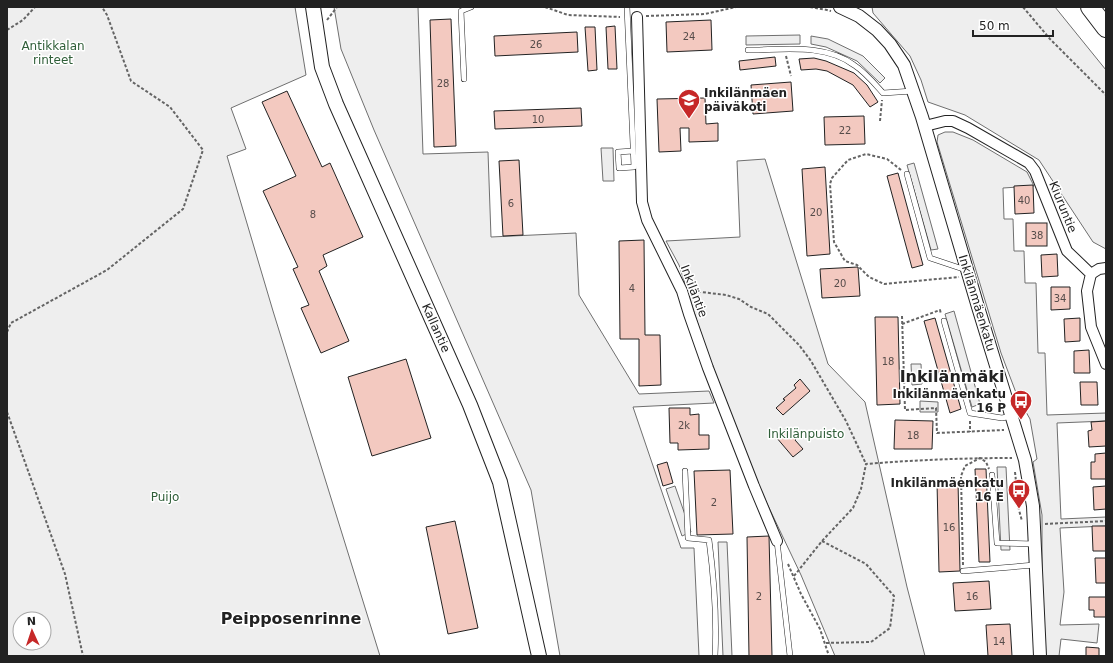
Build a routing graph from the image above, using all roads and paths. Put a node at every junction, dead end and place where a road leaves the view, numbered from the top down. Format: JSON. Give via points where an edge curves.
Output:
{"nodes":[{"id":1,"x":35,"y":7,"type":"edge"},
{"id":2,"x":102,"y":7,"type":"edge"},
{"id":3,"x":313,"y":7,"type":"edge"},
{"id":4,"x":337,"y":7,"type":"edge"},
{"id":5,"x":471,"y":7,"type":"edge"},
{"id":6,"x":626,"y":7,"type":"edge"},
{"id":7,"x":810,"y":7,"type":"edge"},
{"id":8,"x":1023,"y":7,"type":"edge"},
{"id":9,"x":1090,"y":7,"type":"edge"},
{"id":10,"x":837,"y":10,"type":"edge"},
{"id":11,"x":637,"y":16,"type":"dead end"},
{"id":12,"x":325,"y":23,"type":"dead end"},
{"id":13,"x":1106,"y":28,"type":"edge"},
{"id":14,"x":7,"y":30,"type":"edge"},
{"id":15,"x":748,"y":50,"type":"dead end"},
{"id":16,"x":784,"y":50,"type":"junction"},
{"id":17,"x":791,"y":76,"type":"dead end"},
{"id":18,"x":464,"y":79,"type":"dead end"},
{"id":19,"x":914,"y":91,"type":"junction"},
{"id":20,"x":883,"y":93,"type":"junction"},
{"id":21,"x":1106,"y":95,"type":"edge"},
{"id":22,"x":880,"y":121,"type":"dead end"},
{"id":23,"x":925,"y":126,"type":"junction"},
{"id":24,"x":633,"y":151,"type":"dead end"},
{"id":25,"x":907,"y":174,"type":"joint"},
{"id":26,"x":1106,"y":268,"type":"edge"},
{"id":27,"x":962,"y":271,"type":"junction"},
{"id":28,"x":1091,"y":274,"type":"junction"},
{"id":29,"x":682,"y":291,"type":"junction"},
{"id":30,"x":902,"y":316,"type":"dead end"},
{"id":31,"x":944,"y":321,"type":"joint"},
{"id":32,"x":902,"y":324,"type":"junction"},
{"id":33,"x":7,"y":332,"type":"edge"},
{"id":34,"x":1106,"y":364,"type":"edge"},
{"id":35,"x":7,"y":412,"type":"edge"},
{"id":36,"x":970,"y":413,"type":"junction"},
{"id":37,"x":1006,"y":417,"type":"junction"},
{"id":38,"x":970,"y":432,"type":"junction"},
{"id":39,"x":1011,"y":451,"type":"dead end"},
{"id":40,"x":980,"y":458,"type":"junction"},
{"id":41,"x":866,"y":464,"type":"junction"},
{"id":42,"x":1014,"y":465,"type":"dead end"},
{"id":43,"x":685,"y":471,"type":"dead end"},
{"id":44,"x":992,"y":475,"type":"joint"},
{"id":45,"x":1106,"y":521,"type":"edge"},
{"id":46,"x":1028,"y":524,"type":"junction"},
{"id":47,"x":777,"y":541,"type":"joint"},
{"id":48,"x":822,"y":541,"type":"junction"},
{"id":49,"x":1035,"y":544,"type":"junction"},
{"id":50,"x":788,"y":562,"type":"dead end"},
{"id":51,"x":1036,"y":565,"type":"junction"},
{"id":52,"x":964,"y":572,"type":"joint"},
{"id":53,"x":794,"y":576,"type":"junction"},
{"id":54,"x":825,"y":643,"type":"junction"},
{"id":55,"x":83,"y":656,"type":"edge"},
{"id":56,"x":539,"y":656,"type":"edge"},
{"id":57,"x":715,"y":656,"type":"edge"},
{"id":58,"x":790,"y":656,"type":"edge"},
{"id":59,"x":829,"y":656,"type":"edge"},
{"id":60,"x":1040,"y":656,"type":"edge"}],
"edges":[{"from":1,"to":14,"type":"path","via":[[23,20]]},
{"from":2,"to":33,"type":"path","via":[[131,81],[170,107],[203,150],[183,209],[107,270],[11,323]]},
{"from":3,"to":56,"type":"main road","name":"Kallantie","via":[[322,67],[336,104],[470,405],[500,482]]},
{"from":4,"to":12,"type":"path"},
{"from":5,"to":18,"type":"lane","via":[[461,11]]},
{"from":6,"to":24,"type":"lane"},
{"from":7,"to":10,"type":"path"},
{"from":8,"to":21,"type":"path","via":[[1050,39]]},
{"from":9,"to":13,"type":"highway"},
{"from":10,"to":19,"type":"street","name":"Inkilänmäenkatu","via":[[859,16],[878,30],[904,65]]},
{"from":11,"to":29,"type":"street","name":"Inkiläntie","via":[[642,202],[647,220]]},
{"from":15,"to":16,"type":"lane"},
{"from":16,"to":17,"type":"path"},
{"from":16,"to":20,"type":"lane","via":[[815,49],[835,55],[854,64]]},
{"from":19,"to":20,"type":"lane"},
{"from":19,"to":23,"type":"street","name":"Inkilänmäenkatu"},
{"from":20,"to":22,"type":"path"},
{"from":23,"to":27,"type":"street","name":"Inkilänmäenkatu"},
{"from":23,"to":28,"type":"street","name":"Kiuruntie","via":[[953,121],[1029,163],[1035,171],[1067,251]]},
{"from":25,"to":27,"type":"lane","via":[[930,258]]},
{"from":25,"to":27,"type":"path","via":[[887,159],[866,154],[848,160],[830,184],[834,242],[845,261],[857,265],[869,277],[884,284]]},
{"from":26,"to":28,"type":"street"},
{"from":27,"to":37,"type":"street","name":"Inkilänmäenkatu"},
{"from":28,"to":34,"type":"street","via":[[1087,291],[1091,327]]},
{"from":29,"to":41,"type":"path","via":[[726,295],[768,314],[811,361],[846,421]]},
{"from":29,"to":47,"type":"street","name":"Inkiläntie","via":[[734,437]]},
{"from":30,"to":32,"type":"path"},
{"from":31,"to":32,"type":"path","via":[[940,310]]},
{"from":31,"to":36,"type":"lane"},
{"from":32,"to":38,"type":"path","via":[[905,410],[936,408],[937,433]]},
{"from":35,"to":55,"type":"path","via":[[65,574]]},
{"from":36,"to":37,"type":"lane"},
{"from":36,"to":38,"type":"path"},
{"from":37,"to":38,"type":"path","via":[[1005,430]]},
{"from":37,"to":46,"type":"street","name":"Inkilänmäenkatu","via":[[1025,460],[1033,506]]},
{"from":39,"to":40,"type":"path","via":[[1013,458]]},
{"from":40,"to":41,"type":"path"},
{"from":40,"to":44,"type":"path","via":[[986,462]]},
{"from":40,"to":52,"type":"path","via":[[965,466],[961,476]]},
{"from":41,"to":48,"type":"path","via":[[861,489],[853,508]]},
{"from":42,"to":46,"type":"path","via":[[1019,510]]},
{"from":43,"to":57,"type":"lane","via":[[688,538],[709,540],[716,636]]},
{"from":44,"to":49,"type":"lane","via":[[997,543]]},
{"from":45,"to":46,"type":"path"},
{"from":46,"to":49,"type":"street","name":"Inkilänmäenkatu"},
{"from":47,"to":58,"type":"lane"},
{"from":48,"to":53,"type":"path"},
{"from":48,"to":54,"type":"path","via":[[866,564],[894,596],[890,628],[871,642]]},
{"from":49,"to":51,"type":"street","name":"Inkilänmäenkatu"},
{"from":50,"to":53,"type":"path"},
{"from":51,"to":52,"type":"lane"},
{"from":51,"to":60,"type":"street","name":"Inkilänmäenkatu"},
{"from":53,"to":54,"type":"path"},
{"from":54,"to":59,"type":"path"}]}
